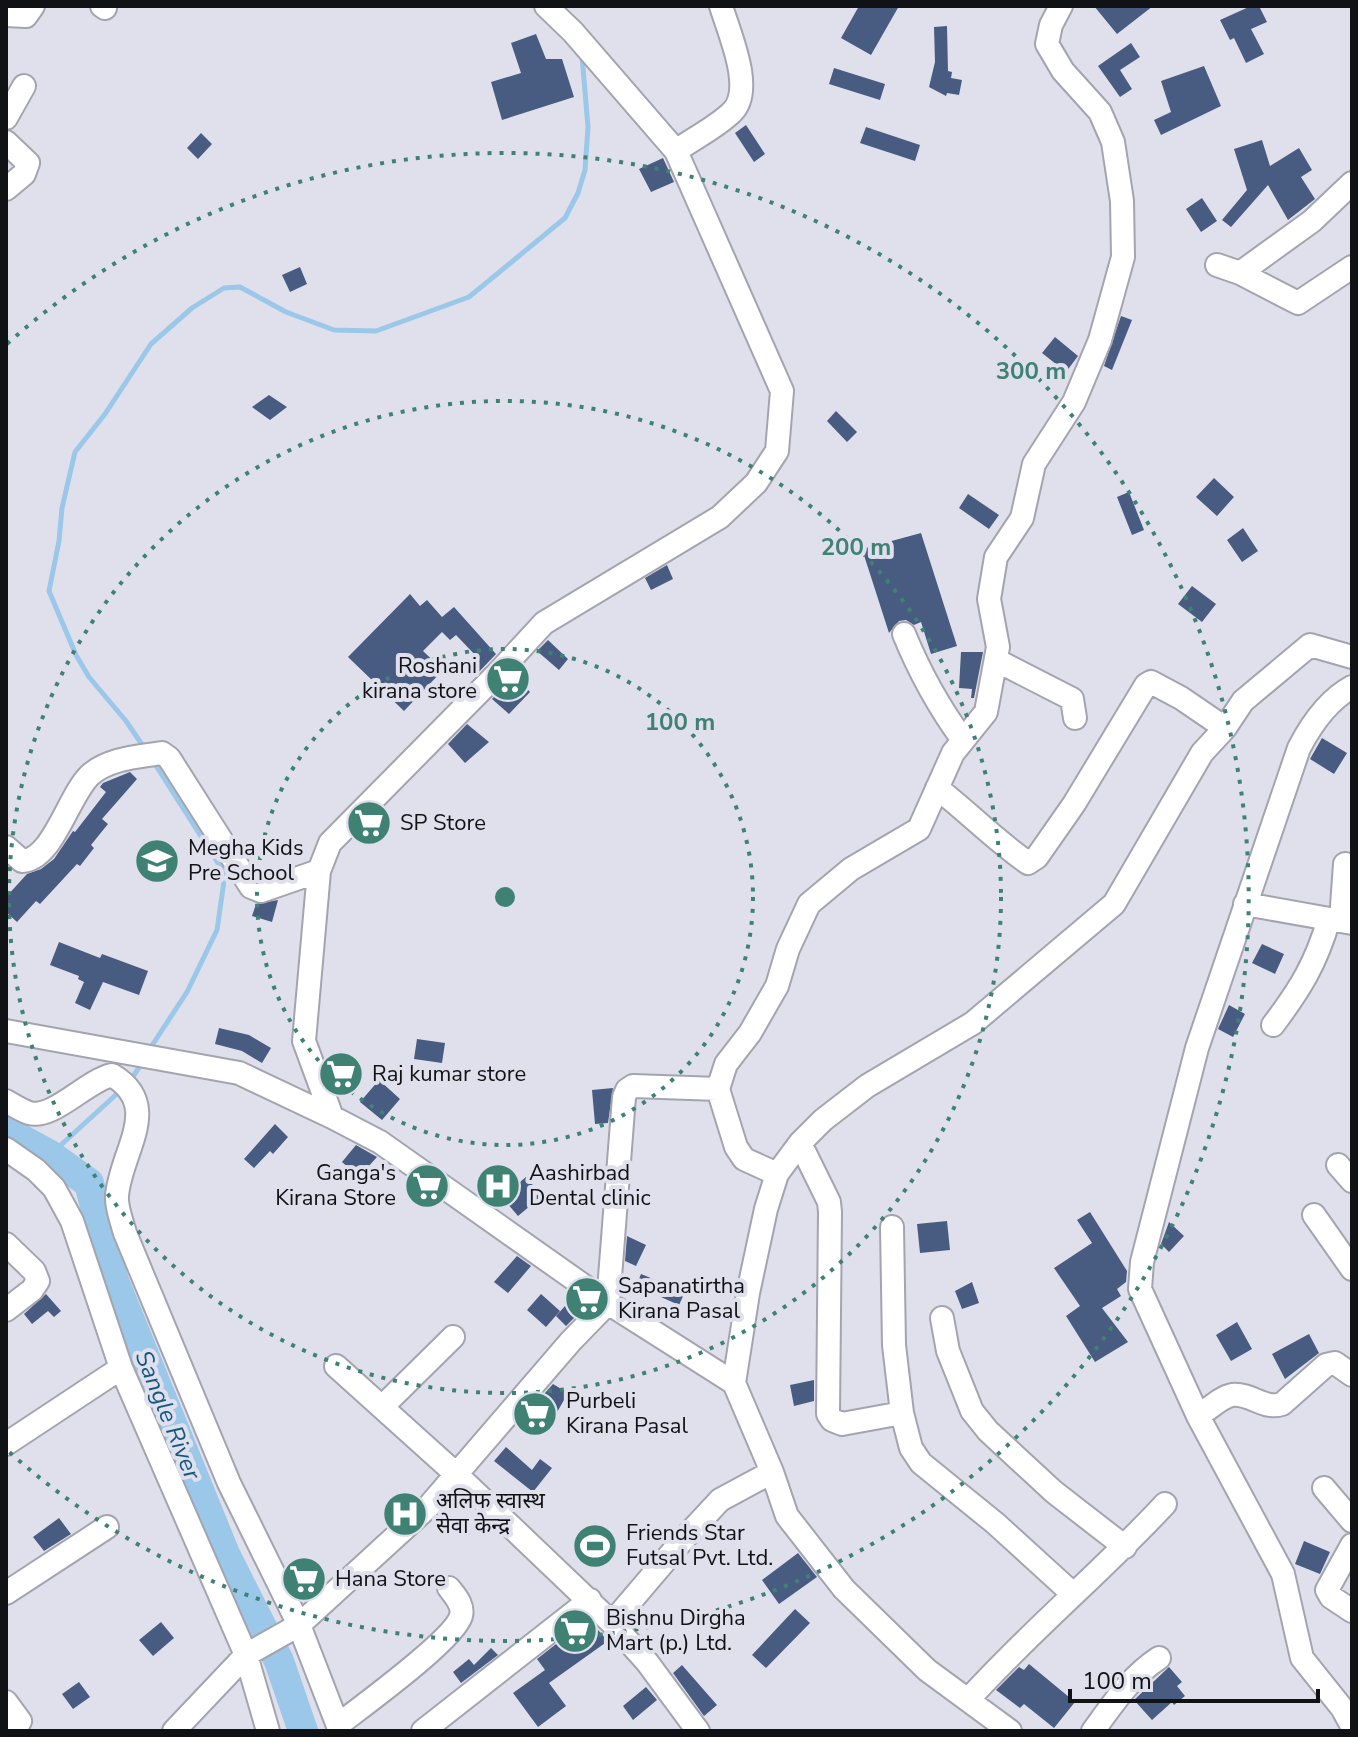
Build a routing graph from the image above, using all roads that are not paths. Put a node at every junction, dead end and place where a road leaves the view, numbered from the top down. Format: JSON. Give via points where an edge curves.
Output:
{"nodes":[{"id":1,"x":33,"y":6,"type":"edge"},
{"id":2,"x":546,"y":6,"type":"edge"},
{"id":3,"x":721,"y":6,"type":"edge"},
{"id":4,"x":1061,"y":6,"type":"edge"},
{"id":5,"x":6,"y":15,"type":"edge"},
{"id":6,"x":24,"y":86,"type":"dead end"},
{"id":7,"x":6,"y":118,"type":"edge"},
{"id":8,"x":6,"y":142,"type":"edge"},
{"id":9,"x":676,"y":151,"type":"junction"},
{"id":10,"x":1352,"y":183,"type":"edge"},
{"id":11,"x":6,"y":189,"type":"edge"},
{"id":12,"x":1217,"y":265,"type":"dead end"},
{"id":13,"x":1352,"y":267,"type":"edge"},
{"id":14,"x":1240,"y":273,"type":"junction"},
{"id":15,"x":904,"y":634,"type":"dead end"},
{"id":16,"x":1352,"y":657,"type":"edge"},
{"id":17,"x":996,"y":660,"type":"junction"},
{"id":18,"x":1352,"y":687,"type":"edge"},
{"id":19,"x":1075,"y":718,"type":"dead end"},
{"id":20,"x":1225,"y":728,"type":"junction"},
{"id":21,"x":963,"y":740,"type":"junction"},
{"id":22,"x":937,"y":788,"type":"junction"},
{"id":23,"x":6,"y":847,"type":"edge"},
{"id":24,"x":1345,"y":864,"type":"dead end"},
{"id":25,"x":319,"y":871,"type":"junction"},
{"id":26,"x":1245,"y":904,"type":"junction"},
{"id":27,"x":1341,"y":920,"type":"edge"},
{"id":28,"x":1273,"y":1025,"type":"dead end"},
{"id":29,"x":6,"y":1031,"type":"edge"},
{"id":30,"x":718,"y":1089,"type":"junction"},
{"id":31,"x":6,"y":1101,"type":"edge"},
{"id":32,"x":332,"y":1117,"type":"junction"},
{"id":33,"x":800,"y":1143,"type":"junction"},
{"id":34,"x":6,"y":1149,"type":"edge"},
{"id":35,"x":777,"y":1174,"type":"junction"},
{"id":36,"x":1314,"y":1215,"type":"dead end"},
{"id":37,"x":892,"y":1227,"type":"dead end"},
{"id":38,"x":6,"y":1244,"type":"edge"},
{"id":39,"x":1352,"y":1269,"type":"edge"},
{"id":40,"x":608,"y":1303,"type":"junction"},
{"id":41,"x":6,"y":1310,"type":"edge"},
{"id":42,"x":942,"y":1318,"type":"dead end"},
{"id":43,"x":453,"y":1337,"type":"dead end"},
{"id":44,"x":336,"y":1366,"type":"dead end"},
{"id":45,"x":121,"y":1368,"type":"junction"},
{"id":46,"x":1352,"y":1375,"type":"edge"},
{"id":47,"x":734,"y":1383,"type":"junction"},
{"id":48,"x":382,"y":1407,"type":"junction"},
{"id":49,"x":902,"y":1413,"type":"junction"},
{"id":50,"x":1198,"y":1416,"type":"junction"},
{"id":51,"x":6,"y":1444,"type":"edge"},
{"id":52,"x":772,"y":1472,"type":"junction"},
{"id":53,"x":456,"y":1474,"type":"junction"},
{"id":54,"x":1324,"y":1488,"type":"dead end"},
{"id":55,"x":1165,"y":1504,"type":"dead end"},
{"id":56,"x":1352,"y":1521,"type":"edge"},
{"id":57,"x":107,"y":1527,"type":"dead end"},
{"id":58,"x":1352,"y":1545,"type":"edge"},
{"id":59,"x":1125,"y":1547,"type":"junction"},
{"id":60,"x":449,"y":1588,"type":"dead end"},
{"id":61,"x":6,"y":1593,"type":"edge"},
{"id":62,"x":1073,"y":1594,"type":"junction"},
{"id":63,"x":590,"y":1600,"type":"junction"},
{"id":64,"x":1352,"y":1611,"type":"edge"},
{"id":65,"x":612,"y":1623,"type":"junction"},
{"id":66,"x":294,"y":1627,"type":"junction"},
{"id":67,"x":250,"y":1652,"type":"junction"},
{"id":68,"x":1159,"y":1658,"type":"dead end"},
{"id":69,"x":968,"y":1700,"type":"junction"},
{"id":70,"x":6,"y":1702,"type":"edge"},
{"id":71,"x":1352,"y":1726,"type":"edge"},
{"id":72,"x":339,"y":1728,"type":"edge"},
{"id":73,"x":14,"y":1731,"type":"edge"},
{"id":74,"x":174,"y":1731,"type":"edge"},
{"id":75,"x":268,"y":1731,"type":"edge"},
{"id":76,"x":423,"y":1731,"type":"edge"},
{"id":77,"x":698,"y":1731,"type":"edge"},
{"id":78,"x":1010,"y":1731,"type":"edge"},
{"id":79,"x":1093,"y":1731,"type":"edge"}],
"edges":[{"from":1,"to":5,"type":"street","via":[[26,16]]},
{"from":2,"to":9,"type":"street"},
{"from":3,"to":9,"type":"street","via":[[742,80],[740,100],[733,112]]},
{"from":4,"to":17,"type":"street","via":[[1047,44],[1100,112],[1113,142],[1123,257],[1100,340],[1074,402],[1034,464],[1022,518],[996,557],[989,599]]},
{"from":6,"to":7,"type":"street"},
{"from":8,"to":11,"type":"street","via":[[28,163],[24,174]]},
{"from":9,"to":25,"type":"street","via":[[782,391],[777,451],[756,483],[720,517],[544,623],[330,843]]},
{"from":10,"to":14,"type":"street","via":[[1312,221]]},
{"from":12,"to":14,"type":"street"},
{"from":13,"to":14,"type":"street","via":[[1298,303]]},
{"from":15,"to":21,"type":"street","via":[[921,675]]},
{"from":16,"to":20,"type":"street","via":[[1310,645],[1243,701]]},
{"from":17,"to":19,"type":"street","via":[[1072,699]]},
{"from":17,"to":21,"type":"street","via":[[986,712]]},
{"from":18,"to":26,"type":"street","via":[[1335,696],[1299,748]]},
{"from":20,"to":22,"type":"street","via":[[1181,698],[1151,682],[1146,685],[1074,804],[1028,863]]},
{"from":20,"to":33,"type":"street","via":[[1202,753],[1114,904],[973,1023],[867,1086]]},
{"from":21,"to":22,"type":"street"},
{"from":22,"to":30,"type":"street","via":[[919,829],[851,869],[809,904],[777,986],[726,1064]]},
{"from":23,"to":25,"type":"street","via":[[22,861],[39,856],[91,774],[116,761],[162,753],[251,887],[261,891]]},
{"from":24,"to":27,"type":"street"},
{"from":25,"to":32,"type":"street","via":[[304,1041]]},
{"from":26,"to":27,"type":"street"},
{"from":26,"to":50,"type":"street","via":[[1197,1048],[1142,1262],[1140,1289]]},
{"from":27,"to":28,"type":"street"},
{"from":29,"to":32,"type":"street","via":[[239,1073]]},
{"from":30,"to":35,"type":"street","via":[[744,1159]]},
{"from":30,"to":40,"type":"street","via":[[627,1090]]},
{"from":31,"to":66,"type":"street","via":[[30,1114],[45,1114],[100,1078],[112,1075],[127,1084],[138,1106],[117,1197],[125,1233]]},
{"from":32,"to":40,"type":"street","via":[[380,1142]]},
{"from":33,"to":35,"type":"street"},
{"from":33,"to":49,"type":"street","via":[[829,1202],[828,1414],[842,1424]]},
{"from":34,"to":45,"type":"street","via":[[54,1188],[72,1221]]},
{"from":35,"to":47,"type":"street","via":[[748,1293]]},
{"from":36,"to":39,"type":"street"},
{"from":37,"to":49,"type":"street","via":[[894,1345]]},
{"from":38,"to":41,"type":"street","via":[[38,1281]]},
{"from":40,"to":47,"type":"street"},
{"from":40,"to":53,"type":"street"},
{"from":42,"to":59,"type":"street","via":[[948,1351],[972,1411],[1054,1492]]},
{"from":43,"to":48,"type":"street"},
{"from":44,"to":48,"type":"street"},
{"from":45,"to":51,"type":"street"},
{"from":45,"to":67,"type":"street"},
{"from":46,"to":50,"type":"street","via":[[1335,1363],[1326,1365],[1282,1404],[1274,1407],[1230,1395]]},
{"from":47,"to":52,"type":"street"},
{"from":48,"to":53,"type":"street"},
{"from":49,"to":62,"type":"street","via":[[911,1448],[921,1463]]},
{"from":50,"to":71,"type":"street","via":[[1283,1574],[1302,1658]]},
{"from":52,"to":65,"type":"street","via":[[720,1500]]},
{"from":52,"to":69,"type":"street","via":[[787,1516],[844,1589],[927,1670]]},
{"from":53,"to":63,"type":"street"},
{"from":53,"to":66,"type":"street","via":[[409,1525]]},
{"from":54,"to":56,"type":"street"},
{"from":55,"to":59,"type":"street"},
{"from":57,"to":61,"type":"street"},
{"from":58,"to":64,"type":"street","via":[[1327,1590]]},
{"from":59,"to":62,"type":"street"},
{"from":60,"to":72,"type":"street","via":[[462,1610],[450,1633]]},
{"from":62,"to":69,"type":"street"},
{"from":63,"to":65,"type":"street"},
{"from":63,"to":76,"type":"street"},
{"from":65,"to":77,"type":"street"},
{"from":66,"to":67,"type":"street"},
{"from":66,"to":72,"type":"street"},
{"from":67,"to":74,"type":"street"},
{"from":67,"to":75,"type":"street"},
{"from":68,"to":79,"type":"street","via":[[1120,1695]]},
{"from":69,"to":78,"type":"street"},
{"from":70,"to":73,"type":"street","via":[[20,1721]]}]}
